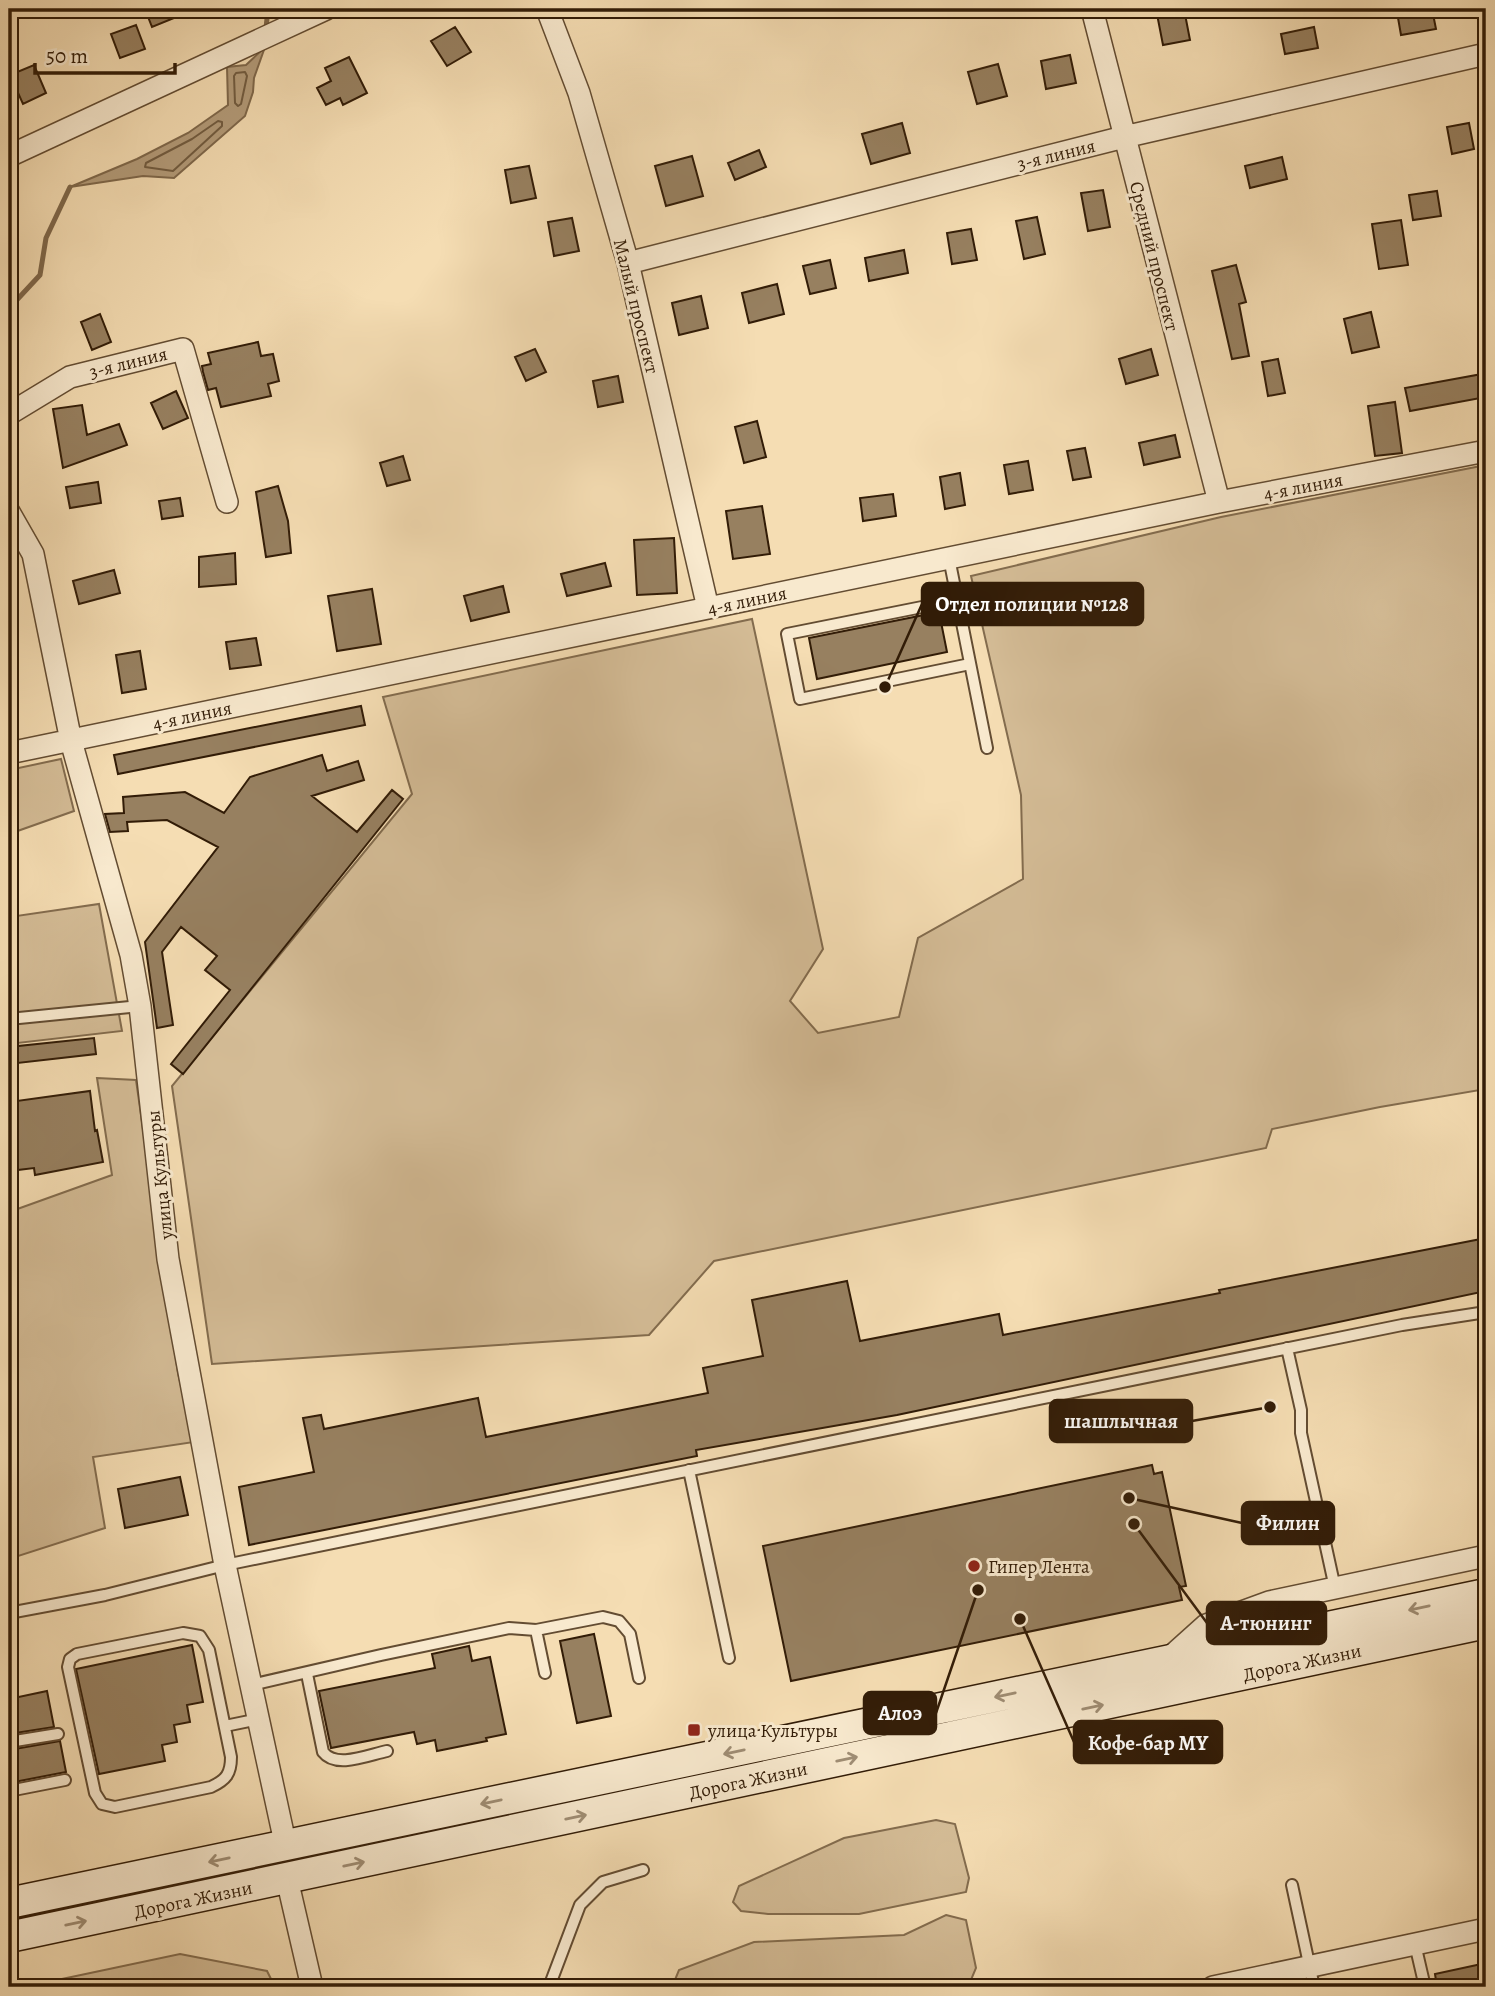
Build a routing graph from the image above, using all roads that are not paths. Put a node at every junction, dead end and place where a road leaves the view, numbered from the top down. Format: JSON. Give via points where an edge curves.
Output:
{"nodes":[{"id":1,"x":326,"y":9,"type":"edge"},
{"id":2,"x":547,"y":9,"type":"edge"},
{"id":3,"x":1091,"y":9,"type":"edge"},
{"id":4,"x":1486,"y":54,"type":"edge"},
{"id":5,"x":1124,"y":137,"type":"junction"},
{"id":6,"x":9,"y":156,"type":"edge"},
{"id":7,"x":628,"y":263,"type":"junction"},
{"id":8,"x":9,"y":414,"type":"edge"},
{"id":9,"x":1486,"y":451,"type":"edge"},
{"id":10,"x":228,"y":502,"type":"dead end"},
{"id":11,"x":1219,"y":502,"type":"junction"},
{"id":12,"x":9,"y":512,"type":"edge"},
{"id":13,"x":948,"y":558,"type":"junction"},
{"id":14,"x":957,"y":600,"type":"junction"},
{"id":15,"x":708,"y":608,"type":"junction"},
{"id":16,"x":970,"y":664,"type":"junction"},
{"id":17,"x":71,"y":741,"type":"junction"},
{"id":18,"x":987,"y":748,"type":"dead end"},
{"id":19,"x":9,"y":753,"type":"edge"},
{"id":20,"x":139,"y":1006,"type":"junction"},
{"id":21,"x":9,"y":1019,"type":"edge"},
{"id":22,"x":1486,"y":1312,"type":"edge"},
{"id":23,"x":1287,"y":1348,"type":"junction"},
{"id":24,"x":689,"y":1470,"type":"junction"},
{"id":25,"x":1486,"y":1556,"type":"edge"},
{"id":26,"x":225,"y":1565,"type":"junction"},
{"id":27,"x":1335,"y":1588,"type":"junction"},
{"id":28,"x":1486,"y":1594,"type":"edge"},
{"id":29,"x":9,"y":1613,"type":"edge"},
{"id":30,"x":1486,"y":1623,"type":"edge"},
{"id":31,"x":536,"y":1630,"type":"junction"},
{"id":32,"x":729,"y":1658,"type":"dead end"},
{"id":33,"x":1166,"y":1661,"type":"junction"},
{"id":34,"x":545,"y":1673,"type":"dead end"},
{"id":35,"x":307,"y":1674,"type":"junction"},
{"id":36,"x":639,"y":1678,"type":"dead end"},
{"id":37,"x":251,"y":1685,"type":"junction"},
{"id":38,"x":258,"y":1719,"type":"junction"},
{"id":39,"x":225,"y":1726,"type":"junction"},
{"id":40,"x":58,"y":1734,"type":"dead end"},
{"id":41,"x":9,"y":1742,"type":"edge"},
{"id":42,"x":387,"y":1751,"type":"dead end"},
{"id":43,"x":65,"y":1780,"type":"dead end"},
{"id":44,"x":9,"y":1791,"type":"edge"},
{"id":45,"x":286,"y":1847,"type":"junction"},
{"id":46,"x":643,"y":1870,"type":"dead end"},
{"id":47,"x":287,"y":1879,"type":"junction"},
{"id":48,"x":1292,"y":1885,"type":"dead end"},
{"id":49,"x":9,"y":1903,"type":"edge"},
{"id":50,"x":1486,"y":1929,"type":"edge"},
{"id":51,"x":9,"y":1937,"type":"edge"},
{"id":52,"x":1415,"y":1944,"type":"junction"},
{"id":53,"x":1312,"y":1977,"type":"edge"},
{"id":54,"x":312,"y":1987,"type":"edge"},
{"id":55,"x":549,"y":1987,"type":"edge"},
{"id":56,"x":1213,"y":1987,"type":"edge"},
{"id":57,"x":1424,"y":1987,"type":"edge"}],
"edges":[{"from":1,"to":6,"type":"street"},
{"from":2,"to":7,"type":"street","name":"Малый проспект","via":[[579,93]]},
{"from":3,"to":5,"type":"street","name":"Средний проспект"},
{"from":4,"to":5,"type":"street","name":"3-я линия"},
{"from":5,"to":7,"type":"street","name":"3-я линия"},
{"from":5,"to":11,"type":"street","name":"Средний проспект"},
{"from":7,"to":15,"type":"street","name":"Малый проспект"},
{"from":8,"to":10,"type":"street","name":"3-я линия","via":[[70,377],[183,349]]},
{"from":9,"to":11,"type":"street","name":"4-я линия"},
{"from":11,"to":13,"type":"street","name":"4-я линия"},
{"from":12,"to":17,"type":"street","name":"улица Культуры","via":[[33,554]]},
{"from":13,"to":14,"type":"lane"},
{"from":13,"to":15,"type":"street","name":"4-я линия"},
{"from":14,"to":16,"type":"lane"},
{"from":14,"to":16,"type":"lane","via":[[787,634],[797,686],[800,699]]},
{"from":15,"to":17,"type":"street","name":"4-я линия"},
{"from":16,"to":18,"type":"lane"},
{"from":17,"to":19,"type":"street","name":"4-я линия"},
{"from":17,"to":20,"type":"street","name":"улица Культуры","via":[[131,955]]},
{"from":20,"to":21,"type":"lane"},
{"from":20,"to":26,"type":"street","name":"улица Культуры","via":[[168,1259]]},
{"from":22,"to":23,"type":"lane"},
{"from":23,"to":24,"type":"lane"},
{"from":23,"to":27,"type":"lane"},
{"from":24,"to":26,"type":"lane"},
{"from":24,"to":32,"type":"lane"},
{"from":25,"to":27,"type":"street"},
{"from":26,"to":29,"type":"lane"},
{"from":26,"to":37,"type":"street","name":"улица Культуры"},
{"from":27,"to":33,"type":"street","via":[[1269,1602],[1206,1625]]},
{"from":28,"to":33,"type":"main road","name":"Дорога Жизни","one_way":true},
{"from":47,"to":30,"type":"main road","name":"Дорога Жизни","one_way":true},
{"from":31,"to":34,"type":"lane"},
{"from":31,"to":35,"type":"lane","via":[[509,1628]]},
{"from":31,"to":36,"type":"lane","via":[[603,1617],[619,1621],[630,1634]]},
{"from":33,"to":45,"type":"main road","name":"Дорога Жизни","one_way":true},
{"from":35,"to":37,"type":"lane"},
{"from":35,"to":42,"type":"lane","via":[[328,1759]]},
{"from":37,"to":38,"type":"street","name":"улица Культуры"},
{"from":38,"to":39,"type":"lane"},
{"from":38,"to":45,"type":"street","name":"улица Культуры"},
{"from":39,"to":39,"type":"lane","via":[[231,1771],[224,1782],[115,1807],[102,1804],[94,1793],[70,1659],[183,1633],[200,1636],[209,1650]]},
{"from":40,"to":41,"type":"lane"},
{"from":43,"to":44,"type":"lane"},
{"from":45,"to":49,"type":"main road","name":"Дорога Жизни","one_way":true},
{"from":46,"to":55,"type":"lane","via":[[603,1882],[580,1905]]},
{"from":51,"to":47,"type":"main road","name":"Дорога Жизни","one_way":true},
{"from":47,"to":54,"type":"street"},
{"from":48,"to":53,"type":"lane"},
{"from":50,"to":52,"type":"street"},
{"from":52,"to":53,"type":"street"},
{"from":52,"to":57,"type":"lane"},
{"from":53,"to":56,"type":"street"}]}
